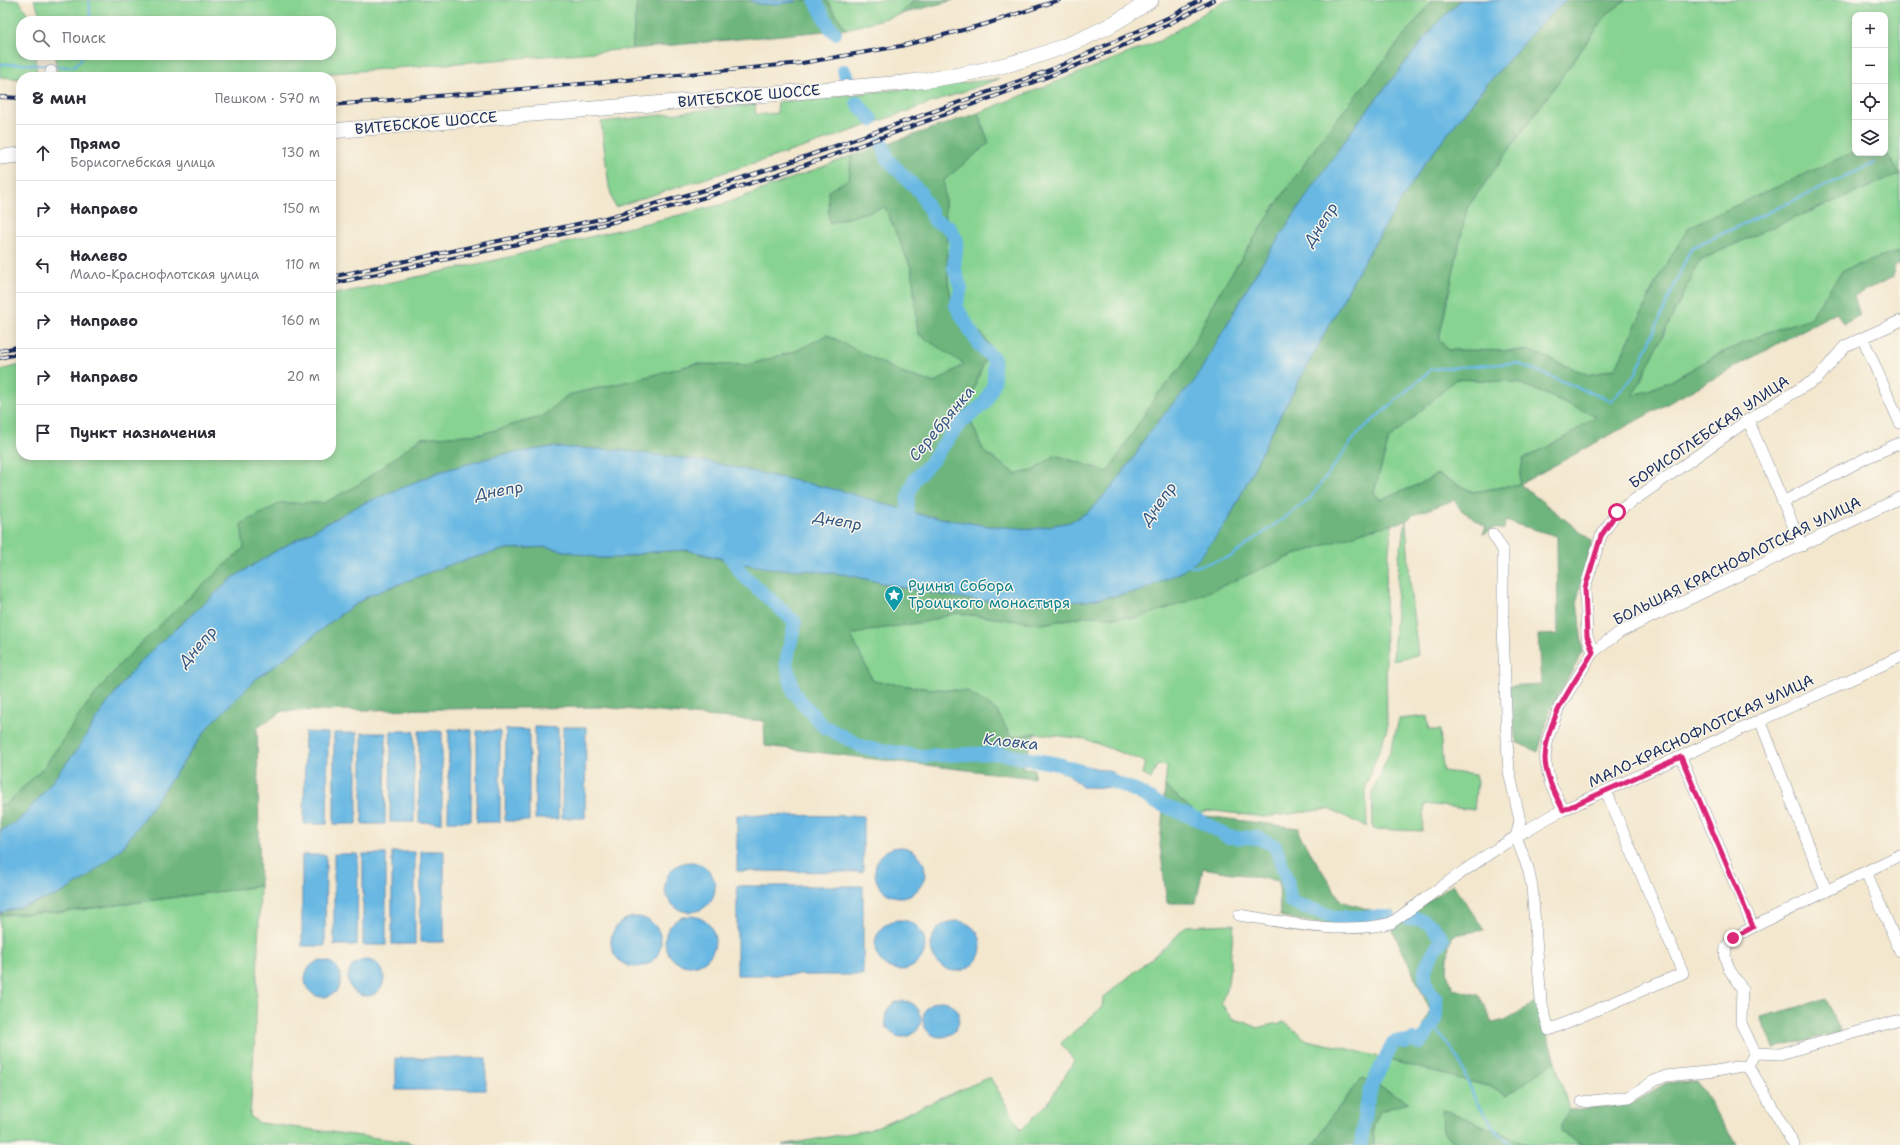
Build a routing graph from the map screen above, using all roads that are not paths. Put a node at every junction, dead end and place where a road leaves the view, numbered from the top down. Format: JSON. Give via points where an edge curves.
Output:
{"nodes":[{"id":1,"x":1151,"y":0,"type":"edge"},
{"id":2,"x":336,"y":131,"type":"edge"},
{"id":3,"x":16,"y":155,"type":"edge"},
{"id":4,"x":0,"y":157,"type":"edge"},
{"id":5,"x":1900,"y":321,"type":"edge"},
{"id":6,"x":1862,"y":339,"type":"junction"},
{"id":7,"x":1748,"y":420,"type":"junction"},
{"id":8,"x":1900,"y":423,"type":"edge"},
{"id":9,"x":1900,"y":443,"type":"edge"},
{"id":10,"x":1900,"y":498,"type":"edge"},
{"id":11,"x":1783,"y":502,"type":"junction"},
{"id":12,"x":1493,"y":534,"type":"dead end"},
{"id":13,"x":1802,"y":546,"type":"junction"},
{"id":14,"x":1593,"y":652,"type":"junction"},
{"id":15,"x":1900,"y":657,"type":"edge"},
{"id":16,"x":1760,"y":720,"type":"junction"},
{"id":17,"x":1681,"y":757,"type":"junction"},
{"id":18,"x":1606,"y":791,"type":"junction"},
{"id":19,"x":1563,"y":810,"type":"junction"},
{"id":20,"x":1516,"y":837,"type":"junction"},
{"id":21,"x":1900,"y":855,"type":"edge"},
{"id":22,"x":1866,"y":872,"type":"junction"},
{"id":23,"x":1826,"y":890,"type":"junction"},
{"id":24,"x":1239,"y":915,"type":"dead end"},
{"id":25,"x":1753,"y":927,"type":"junction"},
{"id":26,"x":1900,"y":951,"type":"edge"},
{"id":27,"x":1900,"y":1020,"type":"edge"},
{"id":28,"x":1755,"y":1053,"type":"junction"},
{"id":29,"x":1747,"y":1067,"type":"junction"},
{"id":30,"x":1582,"y":1102,"type":"dead end"},
{"id":31,"x":1794,"y":1145,"type":"edge"}],
"edges":[{"from":1,"to":2,"type":"main road","name":"ВИТЕБСКОЕ ШОССЕ","via":[[1108,27],[1068,45],[1001,67],[967,75],[903,83]]},
{"from":3,"to":4,"type":"main road"},
{"from":5,"to":6,"type":"street","name":"БОРИСОГЛЕБСКАЯ УЛИЦА"},
{"from":6,"to":7,"type":"street","name":"БОРИСОГЛЕБСКАЯ УЛИЦА","via":[[1845,346],[1818,378]]},
{"from":6,"to":8,"type":"street"},
{"from":7,"to":11,"type":"street"},
{"from":7,"to":14,"type":"street","name":"БОРИСОГЛЕБСКАЯ УЛИЦА","via":[[1617,512],[1601,536],[1585,588],[1587,636]]},
{"from":9,"to":11,"type":"street"},
{"from":10,"to":13,"type":"street","name":"БОЛЬШАЯ КРАСНОФЛОТСКАЯ УЛИЦА"},
{"from":11,"to":13,"type":"street"},
{"from":12,"to":20,"type":"street","via":[[1503,550],[1507,742],[1509,771],[1520,821]]},
{"from":13,"to":14,"type":"street","name":"БОЛЬШАЯ КРАСНОФЛОТСКАЯ УЛИЦА","via":[[1620,632]]},
{"from":14,"to":19,"type":"street","name":"БОЛЬШАЯ КРАСНОФЛОТСКАЯ УЛИЦА","via":[[1559,707],[1548,738],[1545,758],[1550,783]]},
{"from":15,"to":16,"type":"street","name":"МАЛО-КРАСНОФЛОТСКАЯ УЛИЦА"},
{"from":16,"to":17,"type":"street","name":"МАЛО-КРАСНОФЛОТСКАЯ УЛИЦА"},
{"from":16,"to":23,"type":"street"},
{"from":17,"to":18,"type":"street","name":"МАЛО-КРАСНОФЛОТСКАЯ УЛИЦА"},
{"from":17,"to":25,"type":"street"},
{"from":18,"to":19,"type":"street","name":"МАЛО-КРАСНОФЛОТСКАЯ УЛИЦА"},
{"from":18,"to":20,"type":"street","via":[[1683,973],[1549,1030],[1541,1000],[1532,887]]},
{"from":19,"to":20,"type":"street","name":"МАЛО-КРАСНОФЛОТСКАЯ УЛИЦА"},
{"from":20,"to":24,"type":"street","name":"МАЛО-КРАСНОФЛОТСКАЯ УЛИЦА","via":[[1391,923],[1370,928],[1333,929]]},
{"from":21,"to":22,"type":"street"},
{"from":22,"to":23,"type":"street"},
{"from":22,"to":26,"type":"street"},
{"from":23,"to":25,"type":"street"},
{"from":25,"to":28,"type":"street","via":[[1733,938],[1726,947],[1725,957],[1729,969],[1742,989],[1741,1023]]},
{"from":27,"to":28,"type":"street","via":[[1780,1054]]},
{"from":28,"to":29,"type":"street"},
{"from":29,"to":30,"type":"street","via":[[1666,1076],[1629,1097]]},
{"from":29,"to":31,"type":"street"}]}
